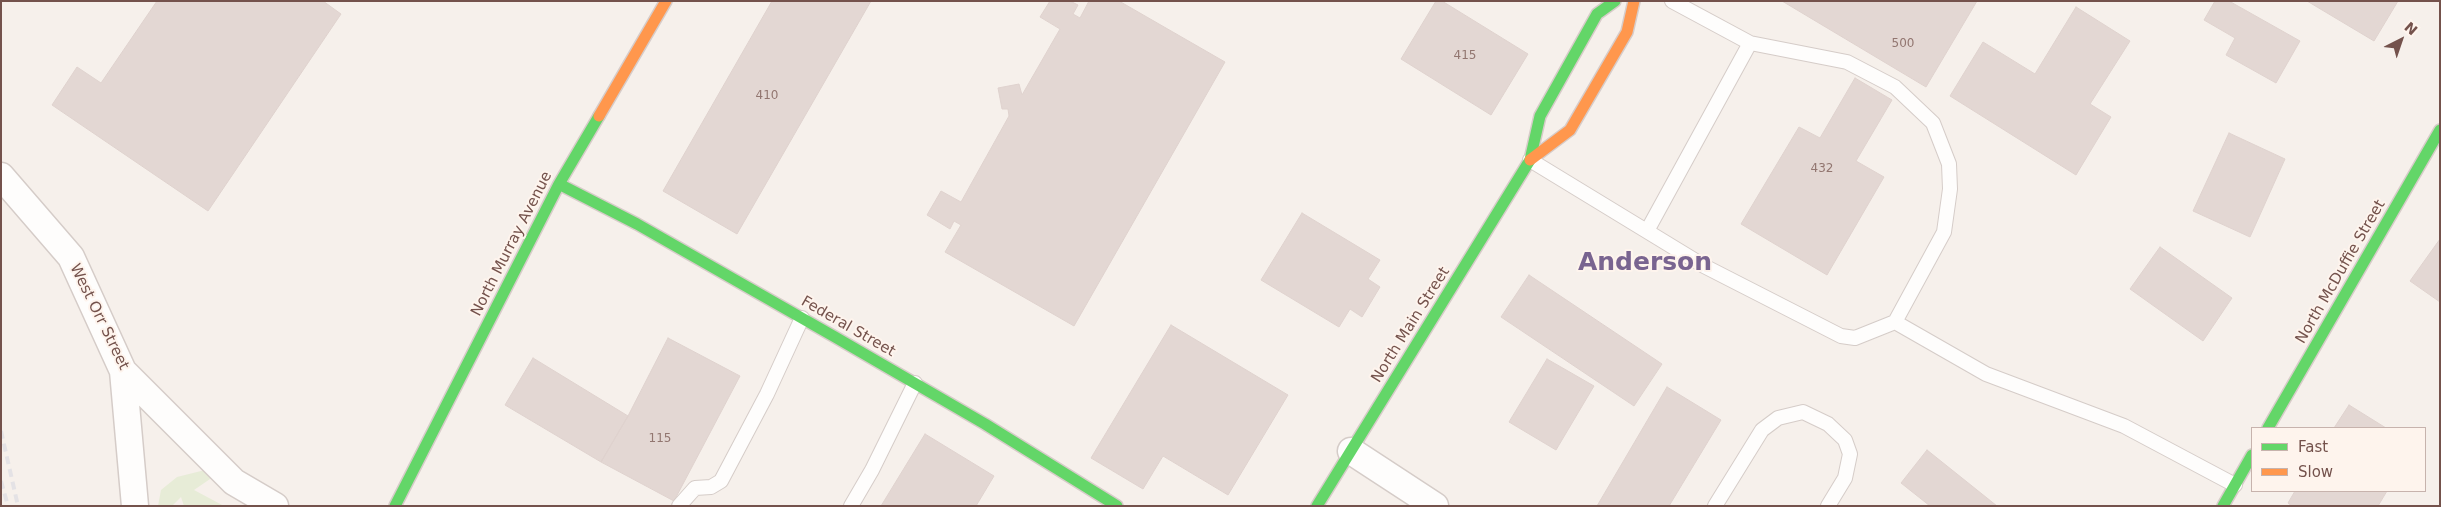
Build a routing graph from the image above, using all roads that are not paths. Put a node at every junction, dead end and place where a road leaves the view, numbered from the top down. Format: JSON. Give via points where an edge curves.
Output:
{"nodes":[{"id":1,"x":666,"y":1,"type":"edge"},
{"id":2,"x":1615,"y":1,"type":"edge"},
{"id":3,"x":1634,"y":1,"type":"edge"},
{"id":4,"x":1672,"y":1,"type":"edge"},
{"id":5,"x":1750,"y":43,"type":"junction"},
{"id":6,"x":2440,"y":130,"type":"edge"},
{"id":7,"x":1530,"y":160,"type":"junction"},
{"id":8,"x":1,"y":176,"type":"edge"},
{"id":9,"x":559,"y":184,"type":"junction"},
{"id":10,"x":1647,"y":231,"type":"junction"},
{"id":11,"x":802,"y":318,"type":"junction"},
{"id":12,"x":1895,"y":322,"type":"junction"},
{"id":13,"x":123,"y":371,"type":"junction"},
{"id":14,"x":915,"y":383,"type":"junction"},
{"id":15,"x":2269,"y":427,"type":"edge"},
{"id":16,"x":1351,"y":451,"type":"junction"},
{"id":17,"x":2251,"y":457,"type":"edge"},
{"id":18,"x":2235,"y":485,"type":"junction"},
{"id":19,"x":135,"y":506,"type":"edge"},
{"id":20,"x":275,"y":506,"type":"edge"},
{"id":21,"x":395,"y":506,"type":"edge"},
{"id":22,"x":679,"y":506,"type":"edge"},
{"id":23,"x":851,"y":506,"type":"edge"},
{"id":24,"x":1117,"y":506,"type":"edge"},
{"id":25,"x":1317,"y":506,"type":"edge"},
{"id":26,"x":1435,"y":506,"type":"edge"},
{"id":27,"x":1715,"y":506,"type":"edge"},
{"id":28,"x":1828,"y":506,"type":"edge"},
{"id":29,"x":2223,"y":506,"type":"edge"}],
"edges":[{"from":1,"to":9,"type":"main road","name":"North Murray Avenue"},
{"from":2,"to":7,"type":"main road","name":"North Main Street","via":[[1597,14],[1540,116]]},
{"from":3,"to":7,"type":"main road","name":"North Main Street","via":[[1627,32],[1570,130]]},
{"from":4,"to":5,"type":"lane"},
{"from":5,"to":10,"type":"lane"},
{"from":5,"to":12,"type":"lane","via":[[1847,62],[1896,87],[1933,123],[1949,164],[1950,189],[1944,232]]},
{"from":6,"to":15,"type":"main road","name":"North McDuffie Street"},
{"from":7,"to":10,"type":"lane"},
{"from":7,"to":16,"type":"main road","name":"North Main Street"},
{"from":8,"to":13,"type":"street","name":"West Orr Street","via":[[71,257]]},
{"from":9,"to":11,"type":"main road","name":"Federal Street","via":[[638,224]]},
{"from":9,"to":21,"type":"main road","name":"North Murray Avenue"},
{"from":10,"to":12,"type":"lane","via":[[1704,266],[1841,336],[1855,338]]},
{"from":11,"to":14,"type":"main road","name":"Federal Street"},
{"from":11,"to":22,"type":"lane","via":[[721,481],[711,487],[695,488]]},
{"from":12,"to":18,"type":"lane","via":[[1986,374],[2124,426]]},
{"from":13,"to":19,"type":"street"},
{"from":13,"to":20,"type":"street","name":"West Orr Street","via":[[234,482]]},
{"from":14,"to":23,"type":"lane"},
{"from":14,"to":24,"type":"main road","name":"Federal Street"},
{"from":16,"to":25,"type":"main road","name":"North Main Street"},
{"from":16,"to":26,"type":"street"},
{"from":17,"to":18,"type":"main road"},
{"from":18,"to":29,"type":"main road"},
{"from":27,"to":28,"type":"lane","via":[[1762,430],[1778,418],[1803,412],[1828,424],[1845,440],[1850,454],[1845,478]]}]}
